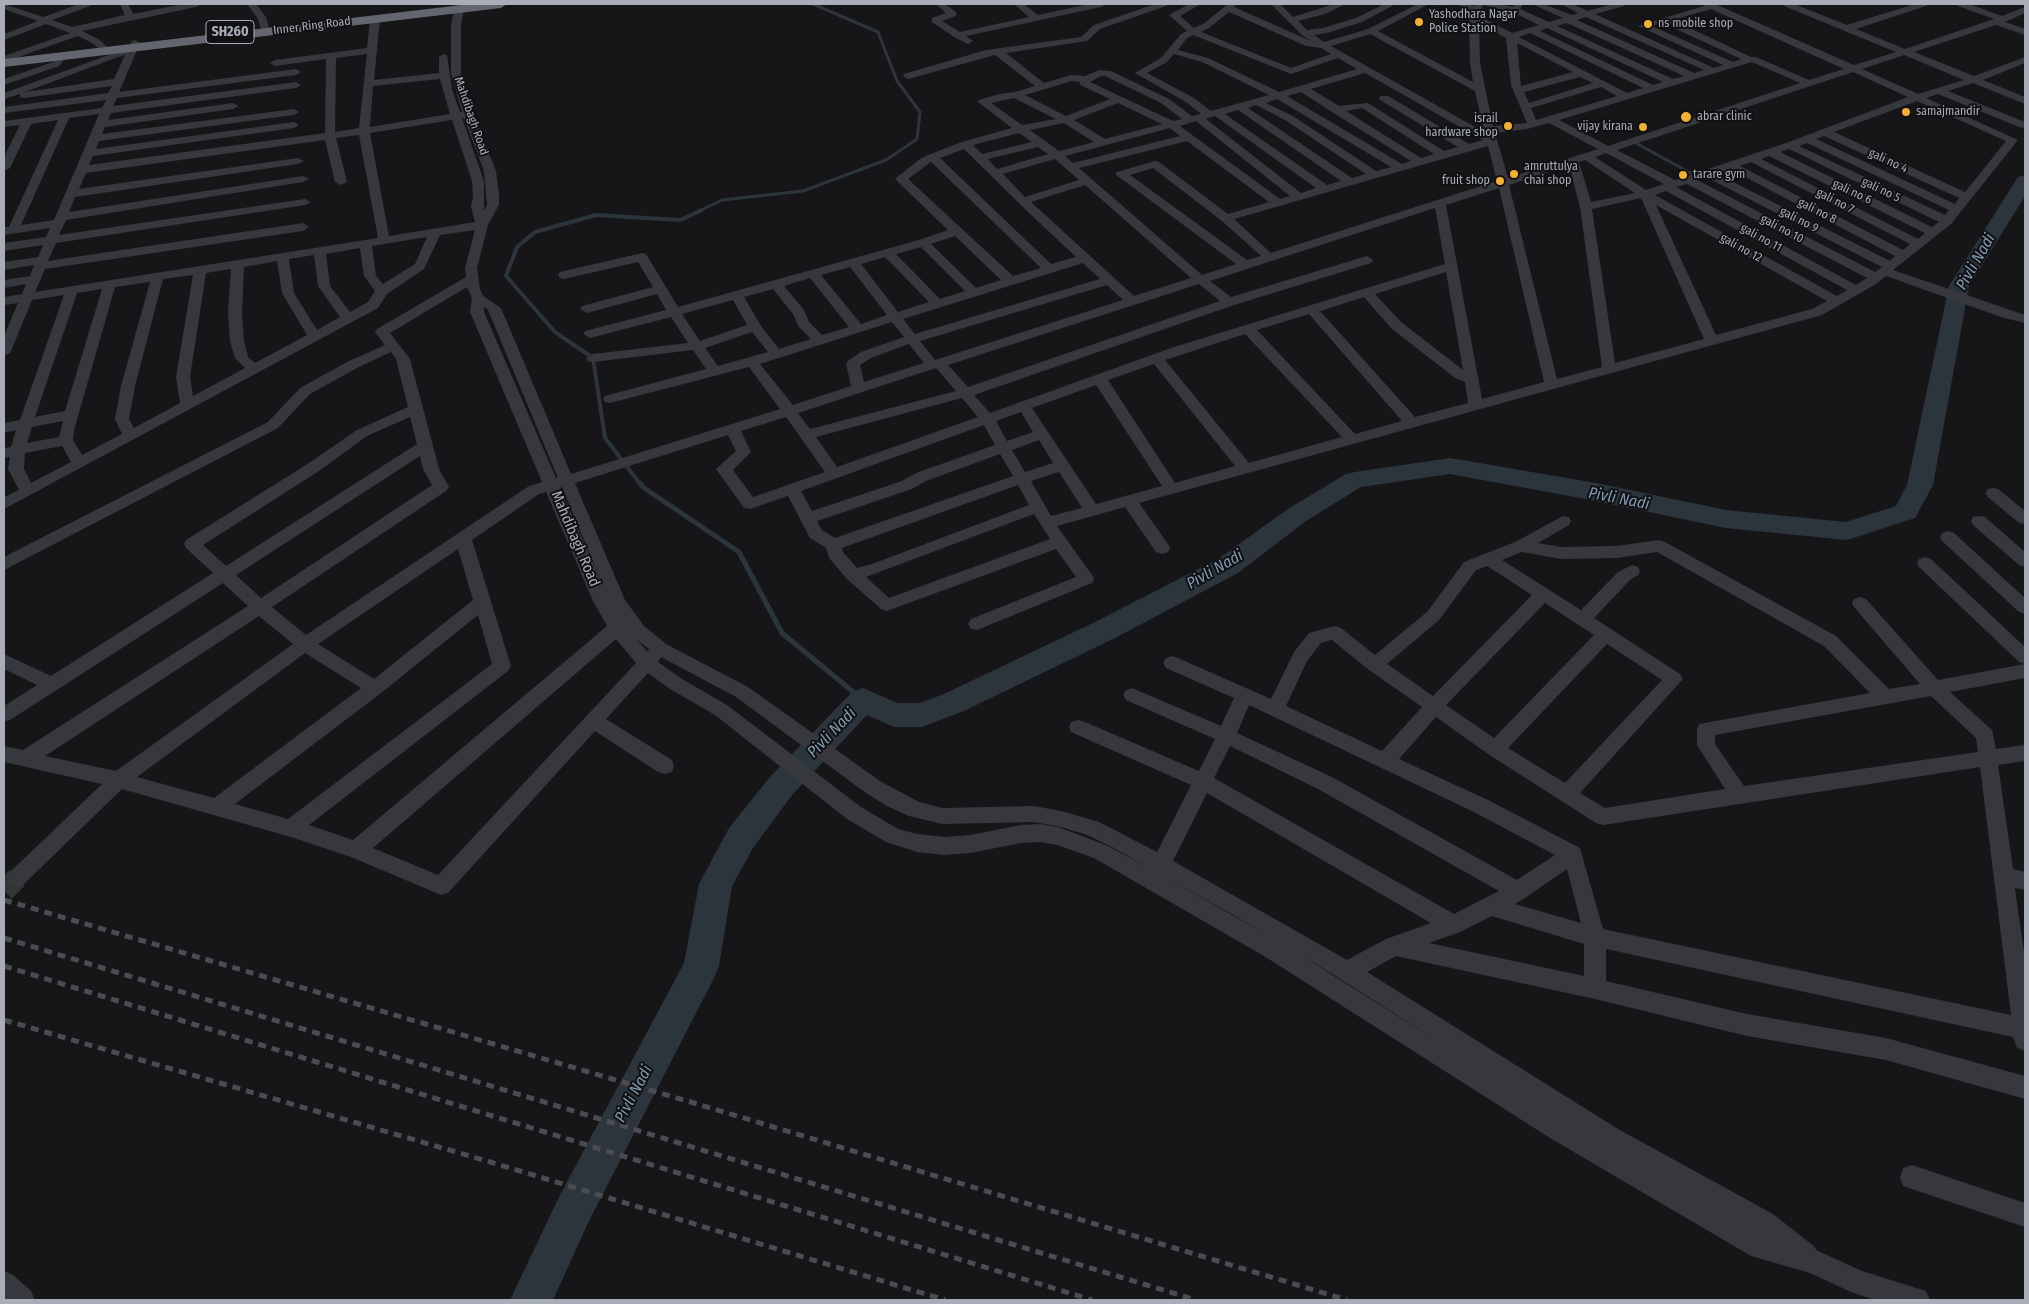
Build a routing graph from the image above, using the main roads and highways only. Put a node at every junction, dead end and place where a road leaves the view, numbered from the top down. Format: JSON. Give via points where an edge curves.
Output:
{"nodes":[{"id":1,"x":501,"y":4,"type":"edge"},
{"id":2,"x":454,"y":6,"type":"edge"},
{"id":3,"x":134,"y":47,"type":"junction"},
{"id":4,"x":7,"y":61,"type":"edge"}],
"edges":[{"from":1,"to":2,"type":"highway","name":"Inner Ring Road"},
{"from":2,"to":3,"type":"highway","name":"Inner Ring Road","number":"SH260"},
{"from":2,"to":3,"type":"highway","name":"Inner Ring Road","via":[[375,19]]},
{"from":3,"to":4,"type":"highway","name":"Inner Ring Road"},
{"from":3,"to":4,"type":"highway","name":"Inner Ring Road","number":"SH260","via":[[102,47]]}]}
